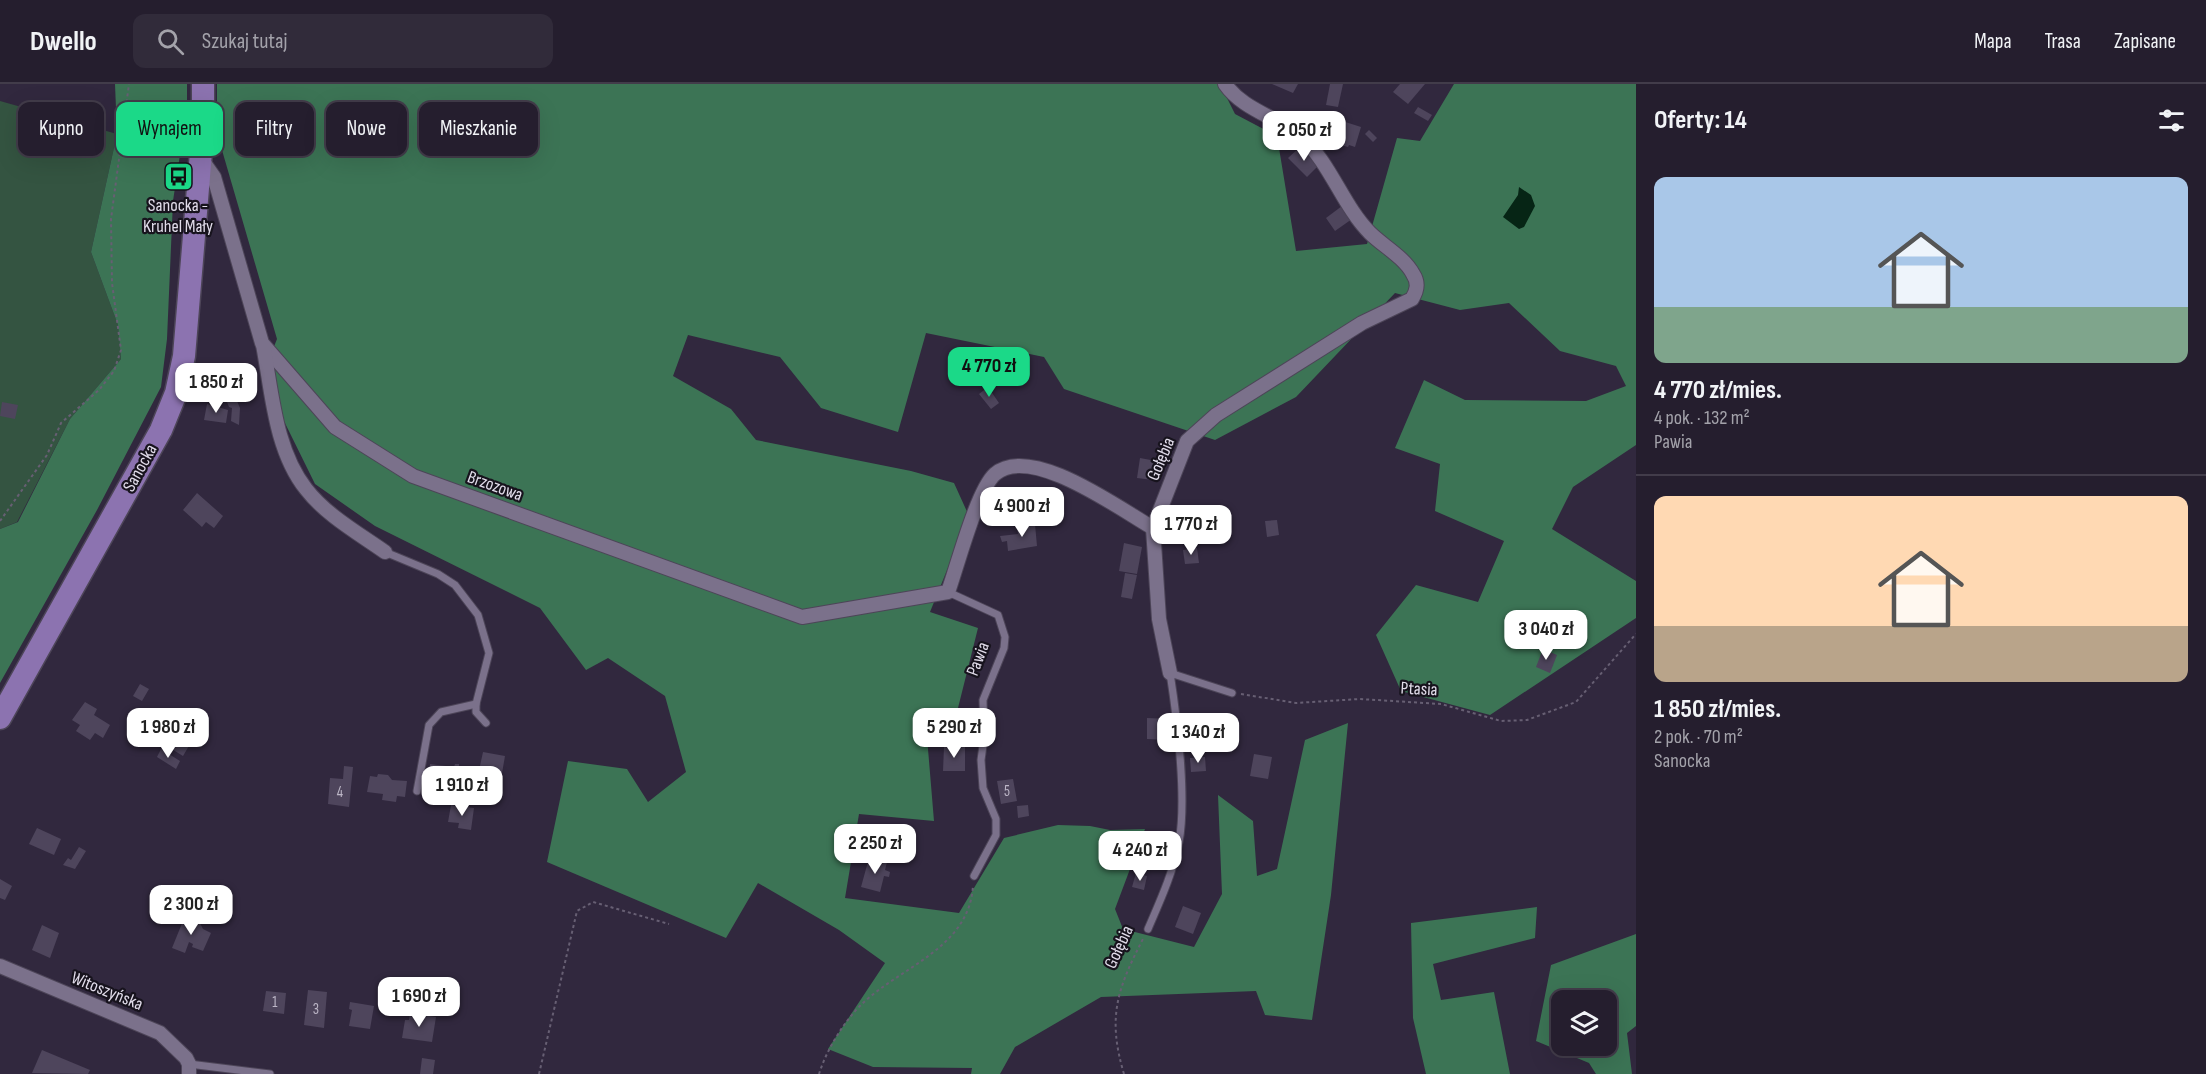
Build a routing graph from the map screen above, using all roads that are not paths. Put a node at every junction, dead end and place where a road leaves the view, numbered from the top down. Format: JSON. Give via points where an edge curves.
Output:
{"nodes":[{"id":1,"x":203,"y":84,"type":"edge"},
{"id":2,"x":1226,"y":84,"type":"edge"},
{"id":3,"x":200,"y":157,"type":"junction"},
{"id":4,"x":262,"y":343,"type":"junction"},
{"id":5,"x":1153,"y":528,"type":"junction"},
{"id":6,"x":385,"y":552,"type":"joint"},
{"id":7,"x":948,"y":592,"type":"junction"},
{"id":8,"x":1170,"y":673,"type":"junction"},
{"id":9,"x":1232,"y":693,"type":"road end"},
{"id":10,"x":476,"y":704,"type":"junction"},
{"id":11,"x":0,"y":718,"type":"edge"},
{"id":12,"x":486,"y":723,"type":"dead end"},
{"id":13,"x":417,"y":790,"type":"dead end"},
{"id":14,"x":974,"y":876,"type":"road end"},
{"id":15,"x":1148,"y":929,"type":"road end"},
{"id":16,"x":0,"y":966,"type":"edge"},
{"id":17,"x":189,"y":1069,"type":"edge"},
{"id":18,"x":270,"y":1074,"type":"edge"}],
"edges":[{"from":1,"to":3,"type":"main road","name":"Sanocka"},
{"from":2,"to":5,"type":"street","name":"Gołębia","via":[[1237,98],[1289,128],[1309,145],[1369,232],[1413,273],[1417,292],[1412,299],[1362,323],[1199,428],[1179,457]]},
{"from":3,"to":4,"type":"street","name":"Brzozowa","via":[[214,177]]},
{"from":3,"to":11,"type":"main road","name":"Sanocka","via":[[184,356],[176,393],[150,451]]},
{"from":4,"to":6,"type":"street","via":[[283,447],[305,489],[330,513]]},
{"from":4,"to":7,"type":"street","name":"Brzozowa","via":[[335,428],[424,480],[802,617]]},
{"from":5,"to":7,"type":"street","via":[[1113,501],[1069,479],[1037,469],[1005,468],[995,474],[982,496]]},
{"from":5,"to":8,"type":"street","name":"Gołębia","via":[[1159,619]]},
{"from":6,"to":10,"type":"lane","via":[[447,579],[478,615],[489,653]]},
{"from":7,"to":14,"type":"lane","name":"Pawia","via":[[998,615],[1005,637],[983,700],[981,777],[996,819],[996,835]]},
{"from":8,"to":9,"type":"lane"},
{"from":8,"to":15,"type":"lane","name":"Gołębia","via":[[1181,825],[1172,870]]},
{"from":10,"to":12,"type":"lane","via":[[476,712]]},
{"from":10,"to":13,"type":"lane","via":[[441,712],[429,725]]},
{"from":16,"to":17,"type":"street","name":"Witoszyńska","via":[[160,1033],[174,1044]]},
{"from":17,"to":18,"type":"lane","name":"Witoszyńska"}]}
